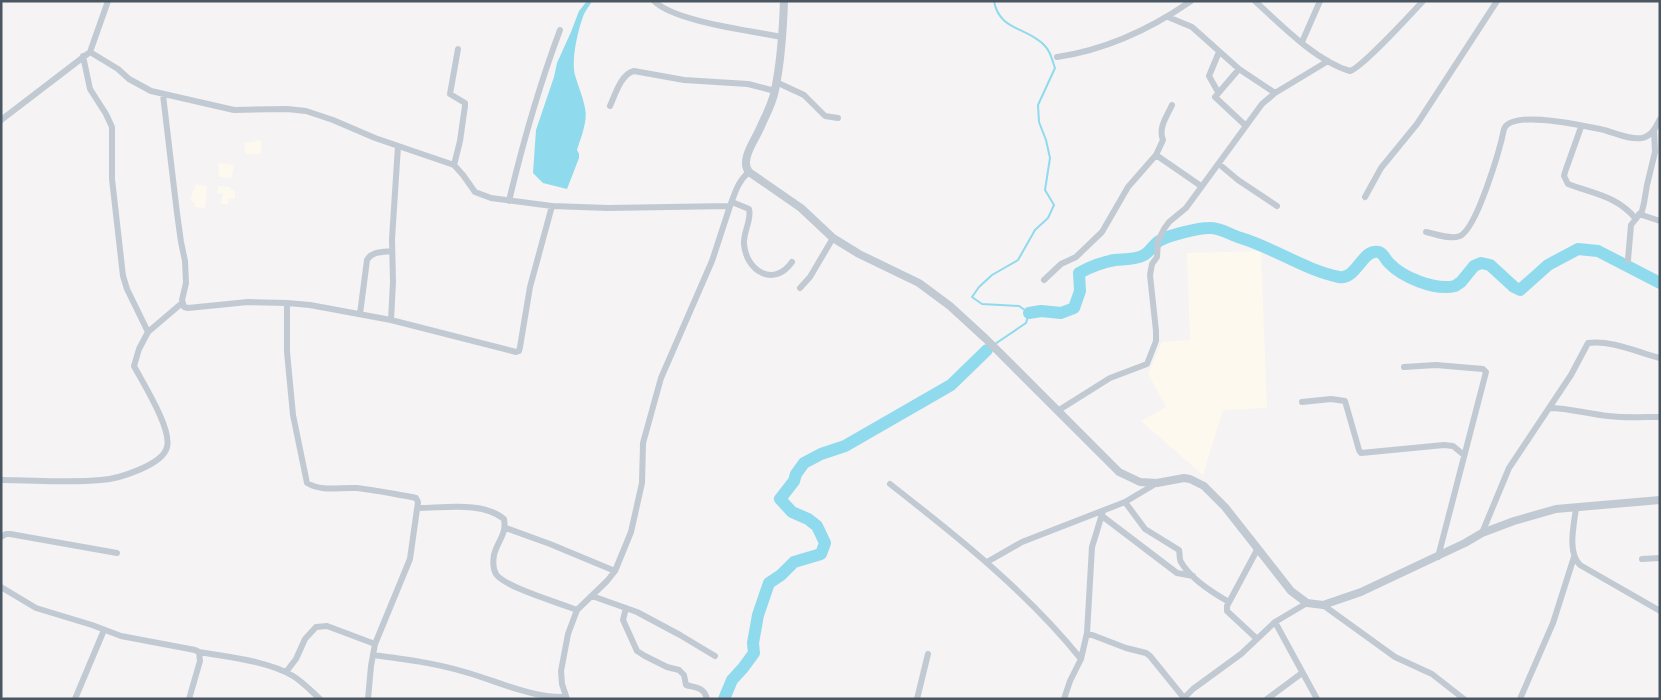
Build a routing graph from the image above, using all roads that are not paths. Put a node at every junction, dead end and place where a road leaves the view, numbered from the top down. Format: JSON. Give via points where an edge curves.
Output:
{"nodes":[{"id":1,"x":108,"y":1,"type":"edge"},
{"id":2,"x":654,"y":1,"type":"edge"},
{"id":3,"x":784,"y":1,"type":"edge"},
{"id":4,"x":1190,"y":1,"type":"edge"},
{"id":5,"x":1255,"y":1,"type":"edge"},
{"id":6,"x":1320,"y":1,"type":"edge"},
{"id":7,"x":1423,"y":1,"type":"edge"},
{"id":8,"x":1497,"y":1,"type":"edge"},
{"id":9,"x":1168,"y":17,"type":"junction"},
{"id":10,"x":560,"y":30,"type":"dead end"},
{"id":11,"x":783,"y":37,"type":"junction"},
{"id":12,"x":1302,"y":42,"type":"junction"},
{"id":13,"x":458,"y":48,"type":"dead end"},
{"id":14,"x":90,"y":52,"type":"junction"},
{"id":15,"x":1219,"y":52,"type":"junction"},
{"id":16,"x":84,"y":56,"type":"junction"},
{"id":17,"x":1057,"y":57,"type":"dead end"},
{"id":18,"x":1328,"y":61,"type":"junction"},
{"id":19,"x":1239,"y":69,"type":"junction"},
{"id":20,"x":776,"y":82,"type":"junction"},
{"id":21,"x":775,"y":91,"type":"junction"},
{"id":22,"x":1218,"y":92,"type":"junction"},
{"id":23,"x":1274,"y":92,"type":"junction"},
{"id":24,"x":163,"y":94,"type":"junction"},
{"id":25,"x":1172,"y":105,"type":"dead end"},
{"id":26,"x":610,"y":106,"type":"dead end"},
{"id":27,"x":838,"y":118,"type":"dead end"},
{"id":28,"x":1660,"y":119,"type":"edge"},
{"id":29,"x":1,"y":120,"type":"edge"},
{"id":30,"x":1246,"y":126,"type":"junction"},
{"id":31,"x":1581,"y":126,"type":"junction"},
{"id":32,"x":1654,"y":130,"type":"junction"},
{"id":33,"x":398,"y":146,"type":"junction"},
{"id":34,"x":1156,"y":154,"type":"junction"},
{"id":35,"x":1219,"y":164,"type":"junction"},
{"id":36,"x":454,"y":165,"type":"junction"},
{"id":37,"x":749,"y":172,"type":"junction"},
{"id":38,"x":1201,"y":186,"type":"junction"},
{"id":39,"x":1365,"y":197,"type":"dead end"},
{"id":40,"x":509,"y":200,"type":"junction"},
{"id":41,"x":731,"y":204,"type":"junction"},
{"id":42,"x":552,"y":206,"type":"junction"},
{"id":43,"x":1276,"y":206,"type":"dead end"},
{"id":44,"x":1638,"y":216,"type":"junction"},
{"id":45,"x":1660,"y":221,"type":"edge"},
{"id":46,"x":1426,"y":232,"type":"dead end"},
{"id":47,"x":833,"y":238,"type":"junction"},
{"id":48,"x":392,"y":251,"type":"junction"},
{"id":49,"x":1628,"y":260,"type":"dead end"},
{"id":50,"x":792,"y":262,"type":"dead end"},
{"id":51,"x":1044,"y":280,"type":"dead end"},
{"id":52,"x":800,"y":288,"type":"dead end"},
{"id":53,"x":182,"y":303,"type":"junction"},
{"id":54,"x":287,"y":303,"type":"junction"},
{"id":55,"x":360,"y":314,"type":"junction"},
{"id":56,"x":391,"y":320,"type":"junction"},
{"id":57,"x":148,"y":332,"type":"junction"},
{"id":58,"x":1660,"y":358,"type":"edge"},
{"id":59,"x":1404,"y":367,"type":"dead end"},
{"id":60,"x":1302,"y":402,"type":"dead end"},
{"id":61,"x":1549,"y":408,"type":"junction"},
{"id":62,"x":1059,"y":410,"type":"junction"},
{"id":63,"x":1660,"y":417,"type":"edge"},
{"id":64,"x":1464,"y":455,"type":"junction"},
{"id":65,"x":1,"y":480,"type":"edge"},
{"id":66,"x":1157,"y":483,"type":"junction"},
{"id":67,"x":890,"y":484,"type":"dead end"},
{"id":68,"x":1660,"y":500,"type":"edge"},
{"id":69,"x":1124,"y":502,"type":"junction"},
{"id":70,"x":418,"y":508,"type":"junction"},
{"id":71,"x":1576,"y":508,"type":"junction"},
{"id":72,"x":1102,"y":513,"type":"junction"},
{"id":73,"x":506,"y":528,"type":"junction"},
{"id":74,"x":1482,"y":533,"type":"junction"},
{"id":75,"x":1,"y":537,"type":"edge"},
{"id":76,"x":1257,"y":550,"type":"junction"},
{"id":77,"x":117,"y":554,"type":"dead end"},
{"id":78,"x":1438,"y":557,"type":"junction"},
{"id":79,"x":1574,"y":557,"type":"junction"},
{"id":80,"x":1660,"y":558,"type":"edge"},
{"id":81,"x":1642,"y":559,"type":"dead end"},
{"id":82,"x":988,"y":562,"type":"junction"},
{"id":83,"x":615,"y":570,"type":"junction"},
{"id":84,"x":1194,"y":576,"type":"junction"},
{"id":85,"x":1,"y":588,"type":"edge"},
{"id":86,"x":592,"y":596,"type":"junction"},
{"id":87,"x":1229,"y":602,"type":"junction"},
{"id":88,"x":1307,"y":603,"type":"junction"},
{"id":89,"x":1322,"y":605,"type":"junction"},
{"id":90,"x":626,"y":608,"type":"junction"},
{"id":91,"x":577,"y":610,"type":"junction"},
{"id":92,"x":1660,"y":611,"type":"edge"},
{"id":93,"x":1275,"y":622,"type":"junction"},
{"id":94,"x":104,"y":630,"type":"junction"},
{"id":95,"x":1087,"y":633,"type":"junction"},
{"id":96,"x":1256,"y":638,"type":"junction"},
{"id":97,"x":376,"y":644,"type":"junction"},
{"id":98,"x":198,"y":652,"type":"junction"},
{"id":99,"x":928,"y":654,"type":"dead end"},
{"id":100,"x":373,"y":655,"type":"junction"},
{"id":101,"x":715,"y":656,"type":"dead end"},
{"id":102,"x":1080,"y":660,"type":"junction"},
{"id":103,"x":286,"y":672,"type":"junction"},
{"id":104,"x":1302,"y":673,"type":"junction"},
{"id":105,"x":566,"y":698,"type":"edge"},
{"id":106,"x":1184,"y":698,"type":"edge"},
{"id":107,"x":75,"y":699,"type":"edge"},
{"id":108,"x":189,"y":699,"type":"edge"},
{"id":109,"x":320,"y":699,"type":"edge"},
{"id":110,"x":368,"y":699,"type":"edge"},
{"id":111,"x":707,"y":699,"type":"edge"},
{"id":112,"x":917,"y":699,"type":"edge"},
{"id":113,"x":1064,"y":699,"type":"edge"},
{"id":114,"x":1267,"y":699,"type":"edge"},
{"id":115,"x":1317,"y":699,"type":"edge"},
{"id":116,"x":1464,"y":699,"type":"edge"},
{"id":117,"x":1520,"y":699,"type":"edge"}],
"edges":[{"from":1,"to":14,"type":"street"},
{"from":2,"to":11,"type":"street","via":[[664,10],[684,17]]},
{"from":3,"to":11,"type":"street"},
{"from":4,"to":9,"type":"street"},
{"from":5,"to":12,"type":"street"},
{"from":6,"to":12,"type":"street"},
{"from":7,"to":18,"type":"street","via":[[1354,70]]},
{"from":8,"to":39,"type":"street","via":[[1417,124],[1381,168]]},
{"from":9,"to":15,"type":"street","via":[[1192,27]]},
{"from":9,"to":17,"type":"street","via":[[1119,40]]},
{"from":10,"to":40,"type":"street","via":[[524,136]]},
{"from":11,"to":20,"type":"street"},
{"from":12,"to":18,"type":"street"},
{"from":13,"to":36,"type":"street","via":[[450,94],[465,102],[465,106]]},
{"from":14,"to":16,"type":"street"},
{"from":14,"to":24,"type":"street","via":[[141,87]]},
{"from":15,"to":19,"type":"street"},
{"from":15,"to":22,"type":"street","via":[[1209,76]]},
{"from":16,"to":29,"type":"street"},
{"from":16,"to":57,"type":"street","via":[[90,89],[112,127],[112,179],[123,276]]},
{"from":18,"to":23,"type":"street"},
{"from":19,"to":22,"type":"street"},
{"from":19,"to":23,"type":"street"},
{"from":20,"to":21,"type":"street"},
{"from":20,"to":27,"type":"street","via":[[804,95],[825,116]]},
{"from":21,"to":26,"type":"street","via":[[748,84],[684,80],[634,71],[623,80]]},
{"from":21,"to":37,"type":"street","via":[[745,161]]},
{"from":22,"to":30,"type":"street","via":[[1216,98]]},
{"from":23,"to":30,"type":"street"},
{"from":24,"to":33,"type":"street","via":[[234,110],[306,111]]},
{"from":24,"to":53,"type":"street","via":[[185,261],[186,283]]},
{"from":25,"to":34,"type":"street","via":[[1161,128],[1163,140]]},
{"from":28,"to":32,"type":"street"},
{"from":30,"to":35,"type":"street"},
{"from":31,"to":32,"type":"street","via":[[1630,138],[1648,136]]},
{"from":31,"to":44,"type":"street","via":[[1565,172],[1568,184],[1606,196]]},
{"from":31,"to":46,"type":"street","via":[[1527,118],[1509,123],[1504,129],[1484,195],[1466,230],[1454,237]]},
{"from":32,"to":44,"type":"street","via":[[1656,152]]},
{"from":33,"to":36,"type":"street"},
{"from":33,"to":48,"type":"street"},
{"from":34,"to":38,"type":"street"},
{"from":34,"to":51,"type":"street","via":[[1128,187],[1102,232],[1076,257],[1061,264]]},
{"from":35,"to":38,"type":"street"},
{"from":35,"to":43,"type":"street"},
{"from":36,"to":40,"type":"street","via":[[475,192]]},
{"from":37,"to":41,"type":"street","via":[[738,185]]},
{"from":37,"to":47,"type":"street","via":[[801,208]]},
{"from":38,"to":62,"type":"street","via":[[1186,208],[1169,222],[1158,241],[1157,257],[1150,275],[1156,341],[1147,364],[1110,378]]},
{"from":40,"to":42,"type":"street"},
{"from":41,"to":42,"type":"street","via":[[608,208]]},
{"from":41,"to":50,"type":"street","via":[[749,209],[744,244],[749,262],[755,268],[774,276],[784,272]]},
{"from":41,"to":83,"type":"street","via":[[712,261],[661,378],[643,443],[642,482],[631,532]]},
{"from":42,"to":56,"type":"street","via":[[530,287],[519,351],[506,351]]},
{"from":44,"to":45,"type":"street"},
{"from":44,"to":49,"type":"street","via":[[1631,225]]},
{"from":47,"to":52,"type":"street"},
{"from":47,"to":62,"type":"street","via":[[919,283],[950,306]]},
{"from":48,"to":55,"type":"street","via":[[376,253],[367,260]]},
{"from":48,"to":56,"type":"street"},
{"from":53,"to":54,"type":"street","via":[[188,308],[248,302]]},
{"from":53,"to":57,"type":"street"},
{"from":54,"to":55,"type":"street"},
{"from":54,"to":70,"type":"street","via":[[287,352],[293,415],[307,483],[325,489],[358,488],[412,496],[416,498]]},
{"from":55,"to":56,"type":"street"},
{"from":57,"to":65,"type":"street","via":[[134,366],[165,426],[167,448],[160,458],[129,474],[102,480]]},
{"from":58,"to":61,"type":"street","via":[[1613,345],[1588,343]]},
{"from":59,"to":64,"type":"street","via":[[1436,365],[1483,369],[1486,372]]},
{"from":60,"to":64,"type":"street","via":[[1345,401],[1362,453],[1444,445],[1453,446]]},
{"from":61,"to":63,"type":"street","via":[[1610,416]]},
{"from":61,"to":74,"type":"street","via":[[1510,468]]},
{"from":62,"to":66,"type":"street","via":[[1119,472],[1140,482]]},
{"from":64,"to":78,"type":"street"},
{"from":66,"to":69,"type":"street"},
{"from":66,"to":76,"type":"street","via":[[1184,478],[1204,486],[1225,507]]},
{"from":67,"to":82,"type":"street"},
{"from":68,"to":71,"type":"street"},
{"from":69,"to":72,"type":"street"},
{"from":69,"to":84,"type":"street","via":[[1145,529],[1179,550],[1180,561]]},
{"from":70,"to":73,"type":"street","via":[[472,507],[489,510],[504,519]]},
{"from":70,"to":97,"type":"street","via":[[410,559]]},
{"from":71,"to":74,"type":"street","via":[[1556,509],[1522,518]]},
{"from":71,"to":79,"type":"street"},
{"from":72,"to":82,"type":"street","via":[[1022,542]]},
{"from":72,"to":84,"type":"street","via":[[1172,570]]},
{"from":72,"to":95,"type":"street","via":[[1091,555]]},
{"from":73,"to":83,"type":"street"},
{"from":73,"to":91,"type":"street","via":[[494,554],[496,574],[530,593]]},
{"from":74,"to":78,"type":"street"},
{"from":75,"to":77,"type":"street","via":[[10,534]]},
{"from":76,"to":87,"type":"street"},
{"from":76,"to":88,"type":"street","via":[[1291,591]]},
{"from":78,"to":89,"type":"street","via":[[1362,592]]},
{"from":79,"to":92,"type":"street","via":[[1580,565]]},
{"from":79,"to":117,"type":"street","via":[[1553,623]]},
{"from":80,"to":81,"type":"street"},
{"from":82,"to":102,"type":"street","via":[[1045,618]]},
{"from":83,"to":86,"type":"street"},
{"from":84,"to":87,"type":"street"},
{"from":85,"to":94,"type":"street","via":[[36,608]]},
{"from":86,"to":90,"type":"street"},
{"from":86,"to":91,"type":"street"},
{"from":87,"to":96,"type":"street","via":[[1227,611]]},
{"from":88,"to":89,"type":"street"},
{"from":88,"to":93,"type":"street"},
{"from":89,"to":116,"type":"street","via":[[1395,657],[1432,674]]},
{"from":90,"to":101,"type":"street"},
{"from":90,"to":111,"type":"street","via":[[623,620],[637,651],[679,670],[686,685],[700,688]]},
{"from":91,"to":105,"type":"street","via":[[568,634],[561,671]]},
{"from":93,"to":96,"type":"street"},
{"from":93,"to":104,"type":"street"},
{"from":94,"to":98,"type":"street","via":[[138,641],[192,648]]},
{"from":94,"to":107,"type":"street"},
{"from":95,"to":102,"type":"street"},
{"from":95,"to":106,"type":"street","via":[[1146,653]]},
{"from":96,"to":106,"type":"street","via":[[1241,654]]},
{"from":97,"to":100,"type":"street"},
{"from":97,"to":103,"type":"street","via":[[327,626],[316,627]]},
{"from":98,"to":103,"type":"street"},
{"from":98,"to":108,"type":"street","via":[[200,661]]},
{"from":99,"to":112,"type":"street"},
{"from":100,"to":105,"type":"street","via":[[448,668],[547,696]]},
{"from":100,"to":110,"type":"street"},
{"from":102,"to":113,"type":"street"},
{"from":103,"to":109,"type":"street"},
{"from":104,"to":114,"type":"street"},
{"from":104,"to":115,"type":"street"}]}
